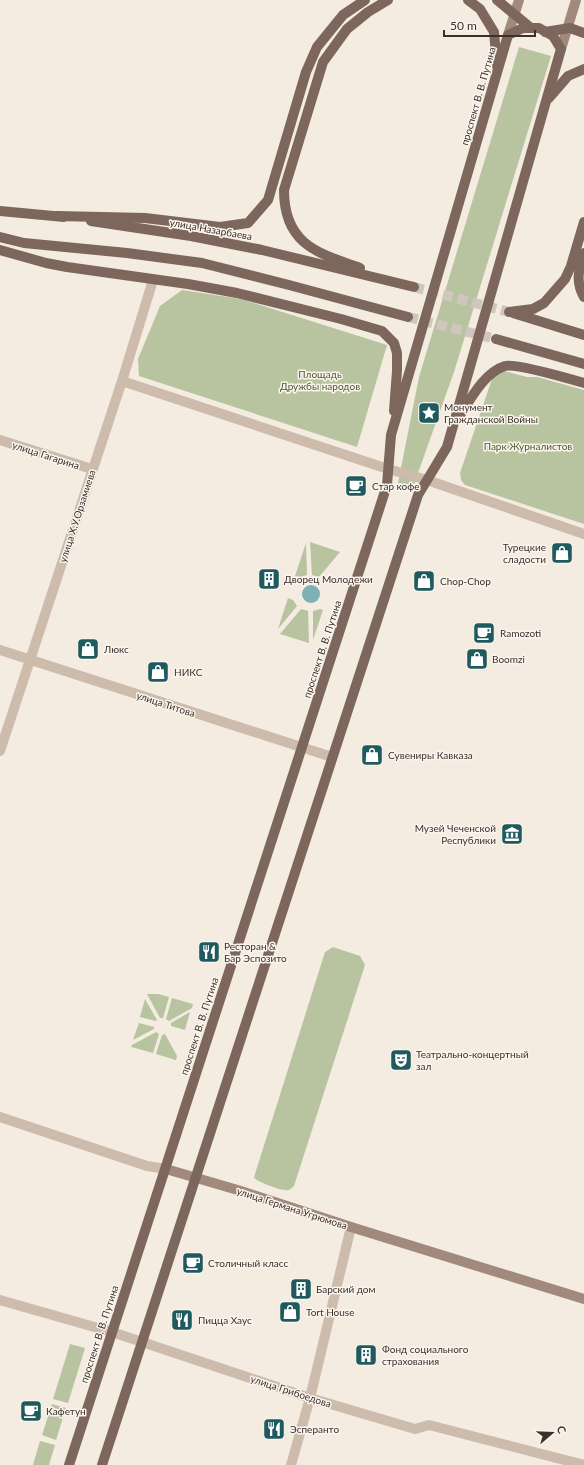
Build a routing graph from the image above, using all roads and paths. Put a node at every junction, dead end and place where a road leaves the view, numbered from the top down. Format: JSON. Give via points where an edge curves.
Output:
{"nodes":[{"id":1,"x":365,"y":0,"type":"edge"},
{"id":2,"x":388,"y":0,"type":"edge"},
{"id":3,"x":468,"y":0,"type":"edge"},
{"id":4,"x":497,"y":0,"type":"edge"},
{"id":5,"x":576,"y":0,"type":"edge"},
{"id":6,"x":518,"y":4,"type":"edge"},
{"id":7,"x":530,"y":28,"type":"junction"},
{"id":8,"x":545,"y":32,"type":"junction"},
{"id":9,"x":584,"y":33,"type":"edge"},
{"id":10,"x":508,"y":35,"type":"junction"},
{"id":11,"x":561,"y":49,"type":"junction"},
{"id":12,"x":584,"y":69,"type":"edge"},
{"id":13,"x":497,"y":73,"type":"junction"},
{"id":14,"x":546,"y":102,"type":"junction"},
{"id":15,"x":0,"y":211,"type":"edge"},
{"id":16,"x":57,"y":216,"type":"junction"},
{"id":17,"x":584,"y":222,"type":"edge"},
{"id":18,"x":0,"y":237,"type":"edge"},
{"id":19,"x":0,"y":250,"type":"edge"},
{"id":20,"x":584,"y":254,"type":"edge"},
{"id":21,"x":153,"y":280,"type":"junction"},
{"id":22,"x":584,"y":297,"type":"edge"},
{"id":23,"x":408,"y":317,"type":"tunnel mouth"},
{"id":24,"x":584,"y":335,"type":"edge"},
{"id":25,"x":496,"y":339,"type":"tunnel mouth"},
{"id":26,"x":584,"y":364,"type":"edge"},
{"id":27,"x":122,"y":381,"type":"junction"},
{"id":28,"x":584,"y":383,"type":"edge"},
{"id":29,"x":454,"y":423,"type":"junction"},
{"id":30,"x":391,"y":435,"type":"junction"},
{"id":31,"x":0,"y":440,"type":"edge"},
{"id":32,"x":92,"y":469,"type":"junction"},
{"id":33,"x":388,"y":469,"type":"junction"},
{"id":34,"x":427,"y":480,"type":"junction"},
{"id":35,"x":584,"y":534,"type":"edge"},
{"id":36,"x":0,"y":650,"type":"edge"},
{"id":37,"x":29,"y":660,"type":"junction"},
{"id":38,"x":303,"y":747,"type":"junction"},
{"id":39,"x":0,"y":751,"type":"edge"},
{"id":40,"x":332,"y":757,"type":"junction"},
{"id":41,"x":0,"y":1117,"type":"edge"},
{"id":42,"x":166,"y":1169,"type":"junction"},
{"id":43,"x":195,"y":1177,"type":"junction"},
{"id":44,"x":351,"y":1227,"type":"junction"},
{"id":45,"x":584,"y":1299,"type":"edge"},
{"id":46,"x":0,"y":1300,"type":"edge"},
{"id":47,"x":112,"y":1332,"type":"junction"},
{"id":48,"x":142,"y":1342,"type":"junction"},
{"id":49,"x":310,"y":1398,"type":"junction"},
{"id":50,"x":69,"y":1465,"type":"edge"},
{"id":51,"x":102,"y":1465,"type":"edge"},
{"id":52,"x":291,"y":1465,"type":"edge"},
{"id":53,"x":584,"y":1465,"type":"edge"}],
"edges":[{"from":1,"to":16,"type":"main road","via":[[343,15],[317,47],[306,72],[268,200],[248,223],[220,227],[145,218]]},
{"from":2,"to":16,"type":"main road","name":"улица Назарбаева","via":[[347,29],[323,62],[290,167],[284,190],[284,205],[288,220],[299,238],[308,246],[323,255],[414,287],[262,250],[191,236]]},
{"from":3,"to":13,"type":"main road","via":[[480,9],[494,32]]},
{"from":4,"to":7,"type":"main road"},
{"from":5,"to":11,"type":"street"},
{"from":6,"to":10,"type":"street"},
{"from":7,"to":8,"type":"main road","via":[[539,28]]},
{"from":7,"to":10,"type":"main road","via":[[523,28]]},
{"from":8,"to":9,"type":"main road","via":[[570,28]]},
{"from":8,"to":11,"type":"main road","via":[[553,36]]},
{"from":10,"to":13,"type":"main road","name":"проспект В. В. Путина"},
{"from":11,"to":14,"type":"main road"},
{"from":12,"to":14,"type":"main road","via":[[568,76]]},
{"from":13,"to":30,"type":"main road","name":"проспект В. В. Путина"},
{"from":14,"to":29,"type":"main road"},
{"from":15,"to":16,"type":"main road","name":"улица Назарбаева"},
{"from":17,"to":24,"type":"main road","via":[[565,279],[544,303],[533,309],[509,312]]},
{"from":18,"to":23,"type":"main road","via":[[24,243],[127,253],[202,264]]},
{"from":19,"to":21,"type":"main road","via":[[46,263]]},
{"from":20,"to":22,"type":"main road","via":[[578,274]]},
{"from":21,"to":27,"type":"street","name":"улица Х.У.Орзамиева"},
{"from":21,"to":30,"type":"main road","via":[[237,293],[382,331],[394,343],[397,353]]},
{"from":25,"to":26,"type":"main road"},
{"from":27,"to":32,"type":"street","name":"улица Х.У.Орзамиева"},
{"from":27,"to":33,"type":"street"},
{"from":28,"to":29,"type":"main road","via":[[506,366],[488,376]]},
{"from":29,"to":34,"type":"main road","via":[[447,447]]},
{"from":30,"to":33,"type":"main road","name":"проспект В. В. Путина"},
{"from":31,"to":32,"type":"street","name":"улица Гагарина"},
{"from":32,"to":37,"type":"street","name":"улица Х.У.Орзамиева"},
{"from":33,"to":34,"type":"street"},
{"from":33,"to":38,"type":"main road","name":"проспект В. В. Путина","via":[[387,485]]},
{"from":34,"to":35,"type":"street"},
{"from":34,"to":40,"type":"main road","via":[[418,495]]},
{"from":36,"to":37,"type":"street","name":"улица Титова"},
{"from":37,"to":38,"type":"street","name":"улица Титова"},
{"from":37,"to":39,"type":"street","name":"улица Х.У.Орзамиева"},
{"from":38,"to":40,"type":"street","name":"улица Титова"},
{"from":38,"to":42,"type":"main road","name":"проспект В. В. Путина"},
{"from":40,"to":43,"type":"main road"},
{"from":41,"to":42,"type":"street","name":"улица Германа Угрюмова","via":[[147,1166]]},
{"from":42,"to":43,"type":"street","name":"улица Германа Угрюмова"},
{"from":42,"to":47,"type":"main road","name":"проспект В. В. Путина"},
{"from":43,"to":44,"type":"street","name":"улица Германа Угрюмова"},
{"from":43,"to":48,"type":"main road"},
{"from":44,"to":45,"type":"street","name":"улица Германа Угрюмова"},
{"from":44,"to":49,"type":"street"},
{"from":46,"to":47,"type":"street","name":"улица Грибоедова"},
{"from":47,"to":48,"type":"street","name":"улица Грибоедова"},
{"from":47,"to":50,"type":"main road","name":"проспект В. В. Путина"},
{"from":48,"to":49,"type":"street","name":"улица Грибоедова"},
{"from":48,"to":51,"type":"main road"},
{"from":49,"to":52,"type":"street"},
{"from":49,"to":53,"type":"street","name":"улица Грибоедова","via":[[415,1429],[429,1425]]}]}
